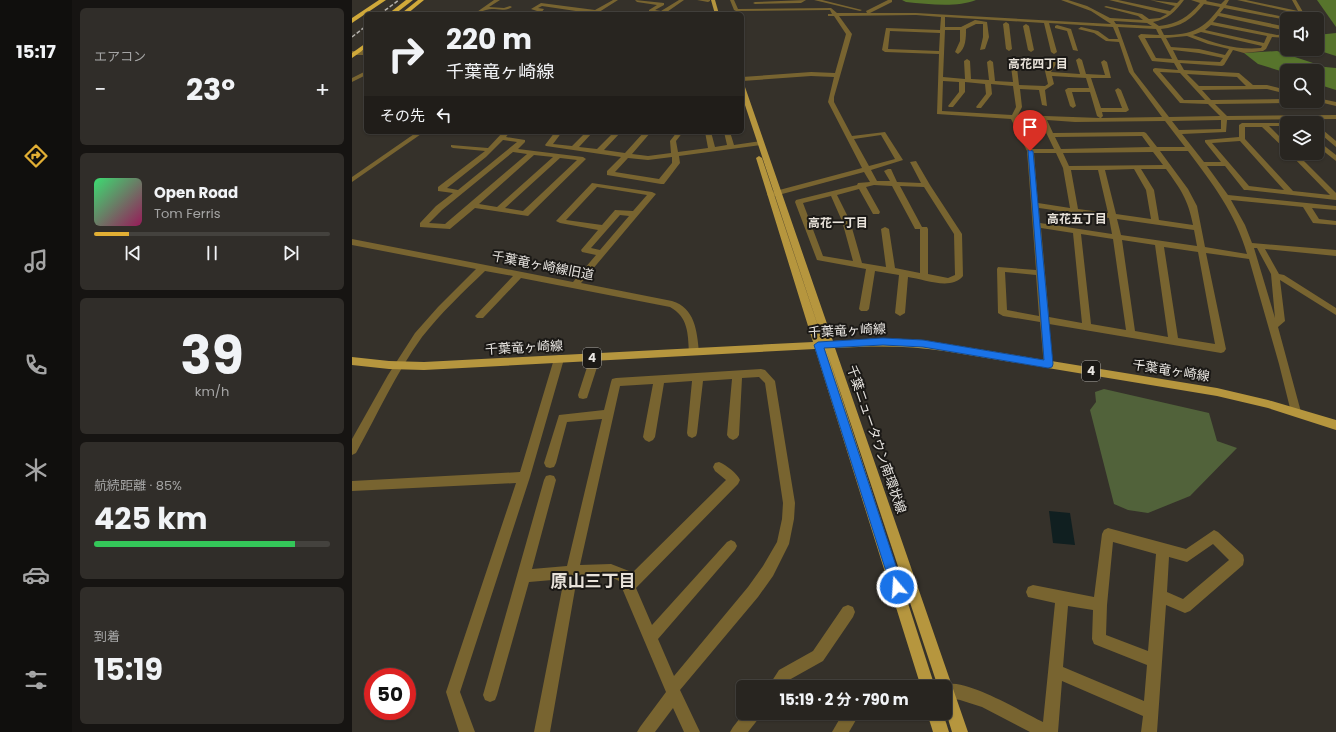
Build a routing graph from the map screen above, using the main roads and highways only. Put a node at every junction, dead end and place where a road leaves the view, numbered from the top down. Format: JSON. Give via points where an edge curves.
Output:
{"nodes":[{"id":1,"x":373,"y":0,"type":"edge"},
{"id":2,"x":382,"y":0,"type":"edge"},
{"id":3,"x":410,"y":0,"type":"edge"},
{"id":4,"x":421,"y":0,"type":"edge"},
{"id":5,"x":710,"y":0,"type":"edge"},
{"id":6,"x":365,"y":12,"type":"edge"},
{"id":7,"x":394,"y":12,"type":"edge"},
{"id":8,"x":406,"y":12,"type":"edge"},
{"id":9,"x":712,"y":12,"type":"edge"},
{"id":10,"x":717,"y":12,"type":"edge"},
{"id":11,"x":364,"y":13,"type":"edge"},
{"id":12,"x":352,"y":14,"type":"edge"},
{"id":13,"x":352,"y":21,"type":"edge"},
{"id":14,"x":744,"y":94,"type":"edge"},
{"id":15,"x":744,"y":111,"type":"edge"},
{"id":16,"x":758,"y":144,"type":"junction"},
{"id":17,"x":823,"y":345,"type":"junction"},
{"id":18,"x":352,"y":361,"type":"edge"},
{"id":19,"x":1336,"y":425,"type":"edge"},
{"id":20,"x":926,"y":680,"type":"edge"},
{"id":21,"x":942,"y":680,"type":"edge"},
{"id":22,"x":952,"y":709,"type":"edge"},
{"id":23,"x":937,"y":720,"type":"edge"},
{"id":24,"x":941,"y":732,"type":"edge"},
{"id":25,"x":960,"y":732,"type":"edge"}],
"edges":[{"from":1,"to":12,"type":"highway"},
{"from":2,"to":6,"type":"highway"},
{"from":3,"to":7,"type":"highway"},
{"from":4,"to":8,"type":"highway"},
{"from":5,"to":9,"type":"main road"},
{"from":5,"to":10,"type":"main road"},
{"from":11,"to":13,"type":"highway"},
{"from":14,"to":16,"type":"main road","name":"千葉ニュータウン南環状線"},
{"from":15,"to":16,"type":"main road","name":"千葉ニュータウン南環状線"},
{"from":16,"to":17,"type":"main road","name":"千葉ニュータウン南環状線"},
{"from":17,"to":18,"type":"main road","name":"千葉竜ヶ崎線","number":"4","via":[[399,366]]},
{"from":17,"to":19,"type":"main road","name":"千葉竜ヶ崎線","number":"4","via":[[883,342],[923,344],[1217,392],[1261,402]]},
{"from":17,"to":20,"type":"main road","name":"千葉ニュータウン南環状線"},
{"from":17,"to":21,"type":"main road","name":"千葉ニュータウン南環状線"},
{"from":22,"to":25,"type":"main road","name":"千葉ニュータウン南環状線"},
{"from":23,"to":24,"type":"main road"}]}
